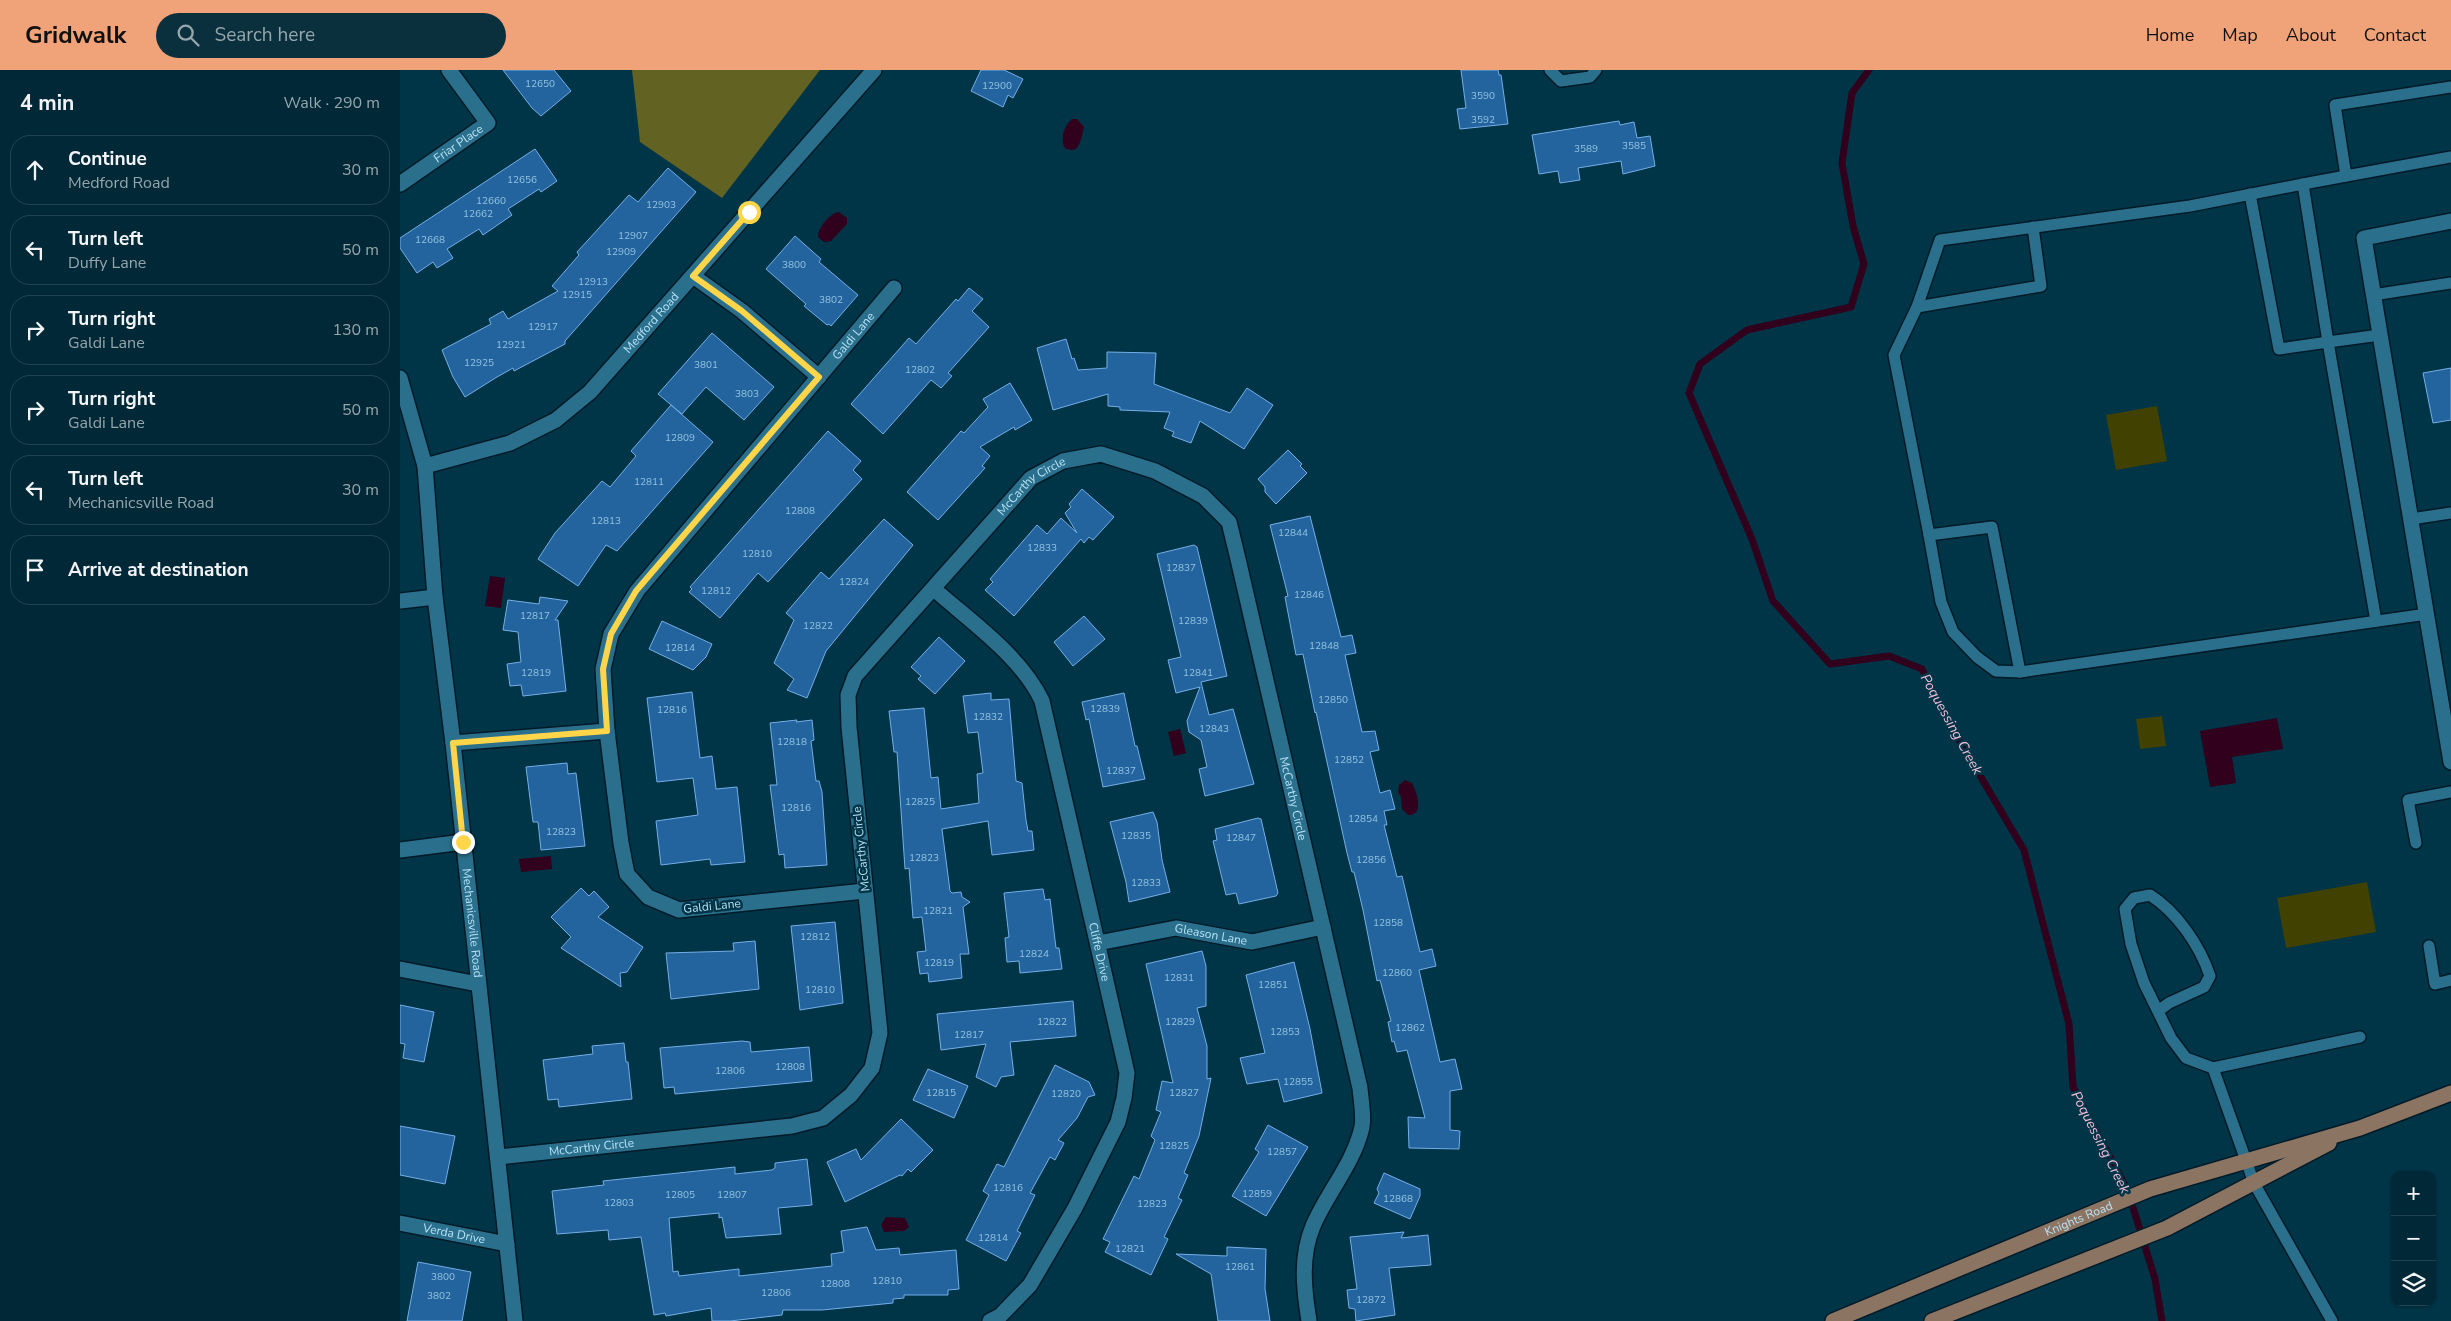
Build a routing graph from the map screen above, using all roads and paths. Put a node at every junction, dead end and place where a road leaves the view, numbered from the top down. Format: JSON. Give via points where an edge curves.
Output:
{"nodes":[{"id":1,"x":449,"y":70,"type":"edge"},
{"id":2,"x":874,"y":70,"type":"edge"},
{"id":3,"x":1550,"y":70,"type":"edge"},
{"id":4,"x":1596,"y":70,"type":"edge"},
{"id":5,"x":2451,"y":87,"type":"edge"},
{"id":6,"x":2451,"y":157,"type":"edge"},
{"id":7,"x":2346,"y":176,"type":"junction"},
{"id":8,"x":400,"y":184,"type":"edge"},
{"id":9,"x":2303,"y":184,"type":"junction"},
{"id":10,"x":2250,"y":194,"type":"junction"},
{"id":11,"x":2451,"y":222,"type":"edge"},
{"id":12,"x":2033,"y":228,"type":"junction"},
{"id":13,"x":693,"y":276,"type":"junction"},
{"id":14,"x":2451,"y":283,"type":"edge"},
{"id":15,"x":894,"y":288,"type":"dead end"},
{"id":16,"x":2374,"y":295,"type":"junction"},
{"id":17,"x":1917,"y":307,"type":"junction"},
{"id":18,"x":2380,"y":335,"type":"junction"},
{"id":19,"x":2328,"y":342,"type":"junction"},
{"id":20,"x":819,"y":377,"type":"junction"},
{"id":21,"x":400,"y":378,"type":"edge"},
{"id":22,"x":425,"y":466,"type":"junction"},
{"id":23,"x":2451,"y":513,"type":"edge"},
{"id":24,"x":2411,"y":519,"type":"junction"},
{"id":25,"x":1929,"y":535,"type":"junction"},
{"id":26,"x":934,"y":589,"type":"junction"},
{"id":27,"x":435,"y":598,"type":"junction"},
{"id":28,"x":400,"y":601,"type":"edge"},
{"id":29,"x":2427,"y":614,"type":"junction"},
{"id":30,"x":2376,"y":621,"type":"junction"},
{"id":31,"x":2020,"y":672,"type":"junction"},
{"id":32,"x":607,"y":731,"type":"junction"},
{"id":33,"x":453,"y":743,"type":"junction"},
{"id":34,"x":2451,"y":762,"type":"edge"},
{"id":35,"x":2451,"y":792,"type":"edge"},
{"id":36,"x":463,"y":842,"type":"junction"},
{"id":37,"x":2416,"y":843,"type":"dead end"},
{"id":38,"x":400,"y":850,"type":"edge"},
{"id":39,"x":865,"y":891,"type":"junction"},
{"id":40,"x":1323,"y":927,"type":"junction"},
{"id":41,"x":1098,"y":942,"type":"junction"},
{"id":42,"x":2429,"y":946,"type":"dead end"},
{"id":43,"x":400,"y":969,"type":"edge"},
{"id":44,"x":2451,"y":980,"type":"edge"},
{"id":45,"x":478,"y":984,"type":"junction"},
{"id":46,"x":2158,"y":1011,"type":"junction"},
{"id":47,"x":2360,"y":1037,"type":"dead end"},
{"id":48,"x":2213,"y":1068,"type":"junction"},
{"id":49,"x":2451,"y":1093,"type":"edge"},
{"id":50,"x":2360,"y":1128,"type":"junction"},
{"id":51,"x":498,"y":1157,"type":"junction"},
{"id":52,"x":2245,"y":1161,"type":"junction"},
{"id":53,"x":2254,"y":1183,"type":"junction"},
{"id":54,"x":400,"y":1222,"type":"edge"},
{"id":55,"x":507,"y":1244,"type":"junction"},
{"id":56,"x":515,"y":1321,"type":"edge"},
{"id":57,"x":990,"y":1321,"type":"edge"},
{"id":58,"x":1309,"y":1321,"type":"edge"},
{"id":59,"x":1832,"y":1321,"type":"edge"},
{"id":60,"x":1932,"y":1321,"type":"edge"},
{"id":61,"x":2332,"y":1321,"type":"edge"}],
"edges":[{"from":1,"to":8,"type":"street","name":"Friar Place","via":[[488,123]]},
{"from":2,"to":13,"type":"street","name":"Medford Road"},
{"from":3,"to":4,"type":"lane","via":[[1561,80],[1590,77]]},
{"from":5,"to":7,"type":"lane","via":[[2335,106]]},
{"from":6,"to":7,"type":"lane"},
{"from":7,"to":9,"type":"lane"},
{"from":9,"to":10,"type":"lane"},
{"from":9,"to":19,"type":"lane"},
{"from":10,"to":12,"type":"lane","via":[[2190,206]]},
{"from":10,"to":19,"type":"lane","via":[[2280,349]]},
{"from":11,"to":16,"type":"street","via":[[2364,238]]},
{"from":12,"to":17,"type":"lane","via":[[1940,240]]},
{"from":12,"to":17,"type":"lane","via":[[2041,286]]},
{"from":13,"to":20,"type":"street","via":[[742,311]]},
{"from":13,"to":22,"type":"street","name":"Medford Road","via":[[590,392],[556,420],[510,443]]},
{"from":14,"to":16,"type":"lane"},
{"from":15,"to":20,"type":"street","name":"Galdi Lane"},
{"from":16,"to":18,"type":"street"},
{"from":17,"to":25,"type":"lane","via":[[1894,355]]},
{"from":18,"to":19,"type":"lane"},
{"from":18,"to":24,"type":"street"},
{"from":19,"to":30,"type":"lane"},
{"from":20,"to":32,"type":"street","name":"Galdi Lane","via":[[636,591],[611,634],[603,669]]},
{"from":21,"to":22,"type":"street","name":"Mechanicsville Road"},
{"from":22,"to":27,"type":"street","name":"Mechanicsville Road"},
{"from":23,"to":24,"type":"lane"},
{"from":24,"to":29,"type":"street"},
{"from":25,"to":31,"type":"lane","via":[[1941,602],[1953,632],[1977,658],[1996,671]]},
{"from":25,"to":31,"type":"lane","via":[[1992,527]]},
{"from":26,"to":39,"type":"street","name":"McCarthy Circle","via":[[855,676],[848,696]]},
{"from":26,"to":40,"type":"street","name":"McCarthy Circle","via":[[1031,478],[1063,461],[1101,454],[1155,471],[1203,496],[1229,522]]},
{"from":26,"to":41,"type":"street","name":"Cliffe Drive","via":[[1019,664],[1042,701]]},
{"from":27,"to":28,"type":"street"},
{"from":27,"to":33,"type":"street","name":"Mechanicsville Road"},
{"from":29,"to":30,"type":"lane"},
{"from":29,"to":34,"type":"street"},
{"from":30,"to":31,"type":"lane"},
{"from":32,"to":33,"type":"street"},
{"from":32,"to":39,"type":"street","name":"Galdi Lane","via":[[627,874],[648,897],[678,910]]},
{"from":33,"to":36,"type":"street","name":"Mechanicsville Road"},
{"from":35,"to":37,"type":"lane","via":[[2408,800]]},
{"from":36,"to":38,"type":"street"},
{"from":36,"to":45,"type":"street","name":"Mechanicsville Road"},
{"from":39,"to":51,"type":"street","name":"McCarthy Circle","via":[[880,1033],[872,1068],[851,1095],[823,1118],[792,1126]]},
{"from":40,"to":41,"type":"street","name":"Gleason Lane","via":[[1252,942],[1176,928]]},
{"from":40,"to":58,"type":"street","name":"McCarthy Circle","via":[[1360,1088],[1362,1126],[1348,1163],[1313,1227],[1303,1286]]},
{"from":41,"to":57,"type":"street","name":"Cliffe Drive","via":[[1127,1073],[1120,1114],[1075,1208],[1030,1286],[1000,1316]]},
{"from":42,"to":44,"type":"lane","via":[[2435,984]]},
{"from":43,"to":45,"type":"street"},
{"from":45,"to":51,"type":"street","name":"Mechanicsville Road"},
{"from":46,"to":46,"type":"lane","via":[[2204,986],[2210,976],[2205,960],[2186,932],[2164,904],[2150,895],[2134,898],[2126,909],[2131,944],[2144,983]]},
{"from":46,"to":48,"type":"lane","via":[[2171,1038],[2186,1058]]},
{"from":47,"to":48,"type":"lane"},
{"from":48,"to":52,"type":"lane"},
{"from":49,"to":50,"type":"main road","name":"Knights Road"},
{"from":50,"to":52,"type":"main road","name":"Knights Road"},
{"from":50,"to":53,"type":"main road","name":"Knights Road"},
{"from":51,"to":55,"type":"street","name":"Mechanicsville Road"},
{"from":52,"to":53,"type":"lane"},
{"from":52,"to":59,"type":"main road","name":"Knights Road","via":[[2150,1188]]},
{"from":53,"to":60,"type":"main road","name":"Knights Road","via":[[2167,1228]]},
{"from":53,"to":61,"type":"lane"},
{"from":54,"to":55,"type":"street","name":"Verda Drive"},
{"from":55,"to":56,"type":"street","name":"Mechanicsville Road"}]}
